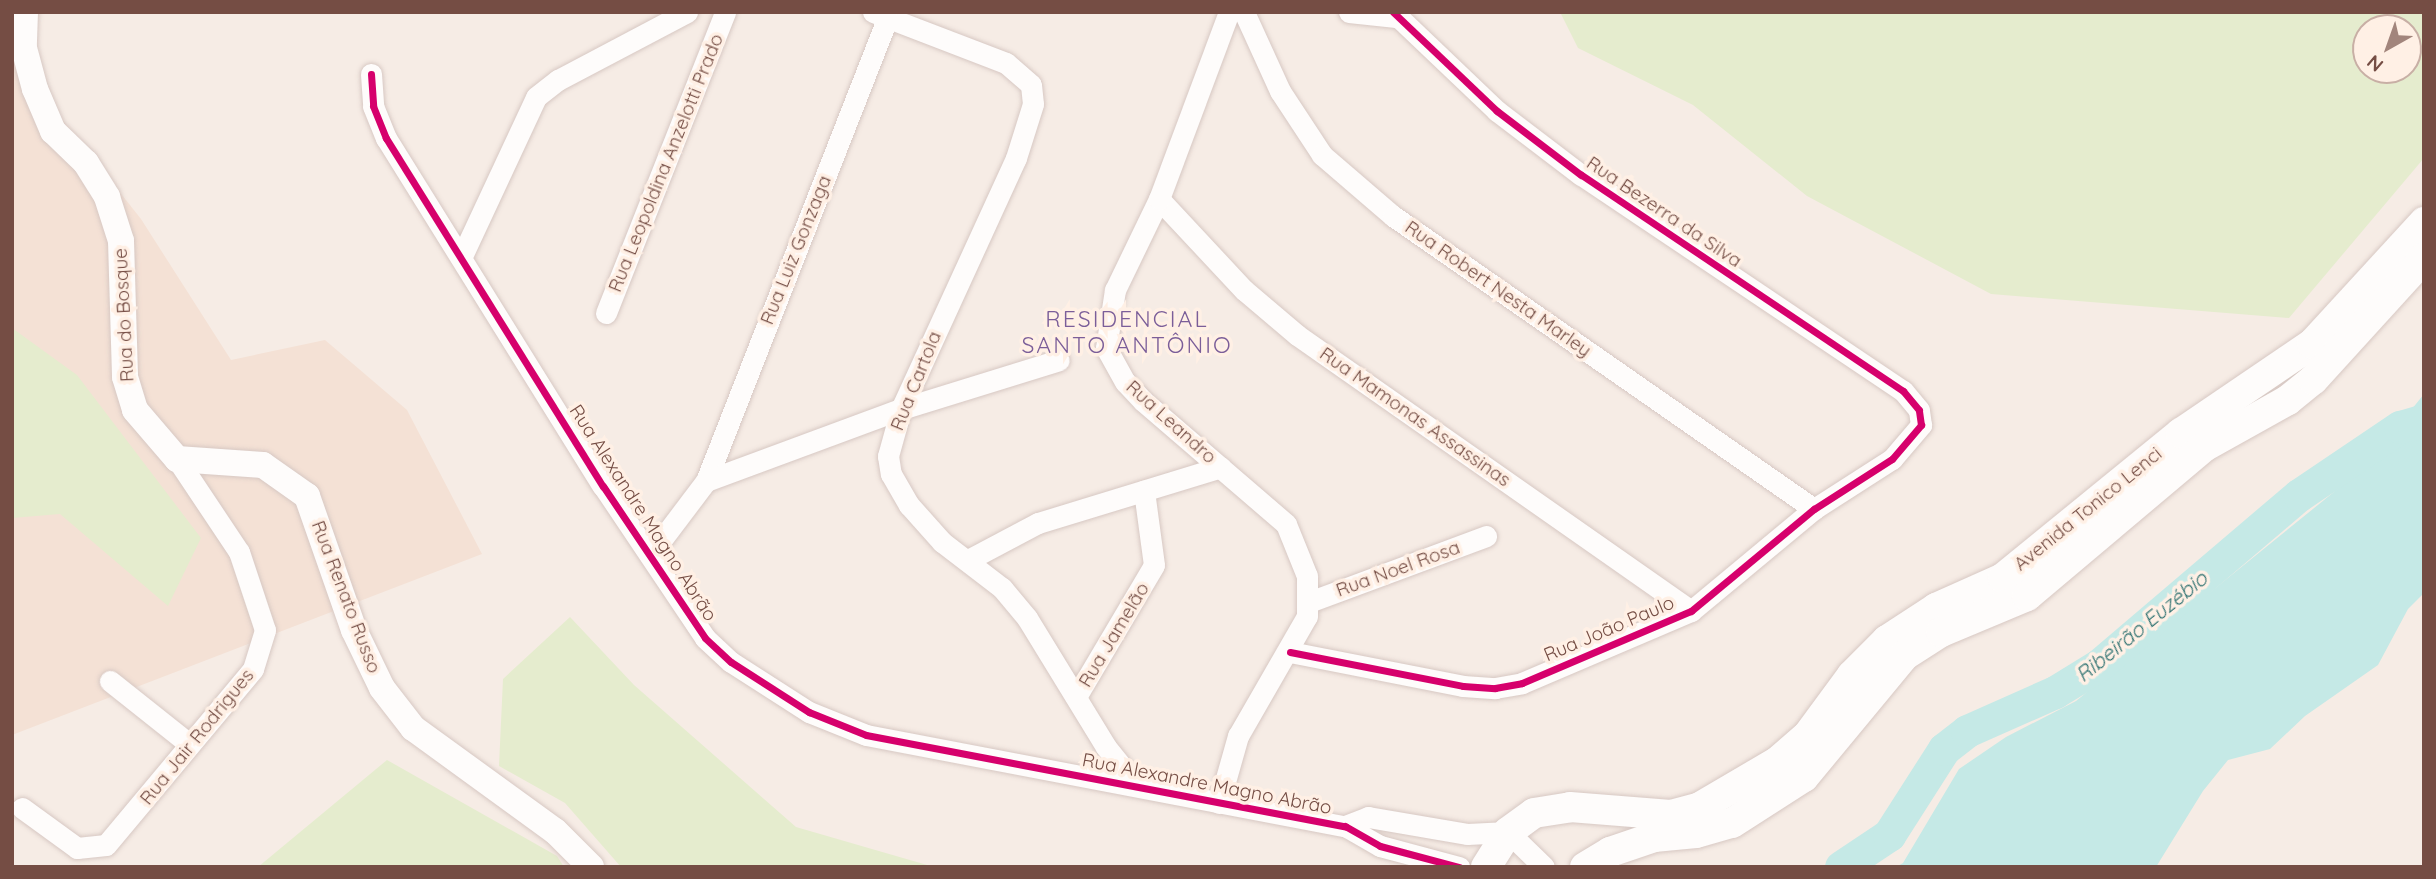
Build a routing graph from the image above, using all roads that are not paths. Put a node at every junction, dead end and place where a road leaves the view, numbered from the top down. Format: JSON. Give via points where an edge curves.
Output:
{"nodes":[{"id":1,"x":687,"y":12,"type":"edge"},
{"id":2,"x":725,"y":12,"type":"edge"},
{"id":3,"x":1229,"y":12,"type":"edge"},
{"id":4,"x":1244,"y":12,"type":"edge"},
{"id":5,"x":1349,"y":12,"type":"edge"},
{"id":6,"x":1394,"y":14,"type":"edge"},
{"id":7,"x":880,"y":16,"type":"edge"},
{"id":8,"x":20,"y":19,"type":"edge"},
{"id":9,"x":371,"y":74,"type":"dead end"},
{"id":10,"x":1159,"y":199,"type":"junction"},
{"id":11,"x":2424,"y":222,"type":"edge"},
{"id":12,"x":461,"y":256,"type":"junction"},
{"id":13,"x":2424,"y":258,"type":"edge"},
{"id":14,"x":606,"y":313,"type":"dead end"},
{"id":15,"x":1059,"y":360,"type":"dead end"},
{"id":16,"x":901,"y":409,"type":"junction"},
{"id":17,"x":1921,"y":425,"type":"joint"},
{"id":18,"x":177,"y":459,"type":"junction"},
{"id":19,"x":1221,"y":467,"type":"junction"},
{"id":20,"x":706,"y":481,"type":"junction"},
{"id":21,"x":1144,"y":491,"type":"junction"},
{"id":22,"x":1814,"y":509,"type":"junction"},
{"id":23,"x":1486,"y":536,"type":"dead end"},
{"id":24,"x":650,"y":555,"type":"junction"},
{"id":25,"x":968,"y":560,"type":"junction"},
{"id":26,"x":1310,"y":602,"type":"junction"},
{"id":27,"x":1691,"y":611,"type":"junction"},
{"id":28,"x":1290,"y":652,"type":"junction"},
{"id":29,"x":110,"y":681,"type":"dead end"},
{"id":30,"x":1076,"y":696,"type":"junction"},
{"id":31,"x":188,"y":743,"type":"junction"},
{"id":32,"x":1135,"y":783,"type":"junction"},
{"id":33,"x":1219,"y":803,"type":"junction"},
{"id":34,"x":22,"y":808,"type":"dead end"},
{"id":35,"x":1345,"y":826,"type":"junction"},
{"id":36,"x":1424,"y":827,"type":"junction"},
{"id":37,"x":1508,"y":832,"type":"junction"},
{"id":38,"x":1422,"y":856,"type":"junction"},
{"id":39,"x":591,"y":867,"type":"edge"},
{"id":40,"x":1459,"y":867,"type":"edge"},
{"id":41,"x":1486,"y":867,"type":"edge"},
{"id":42,"x":1544,"y":867,"type":"edge"},
{"id":43,"x":1585,"y":867,"type":"edge"}],
"edges":[{"from":1,"to":12,"type":"street","via":[[558,80],[536,97]]},
{"from":2,"to":14,"type":"street","name":"Rua Leopoldina Anzelotti Prado"},
{"from":3,"to":10,"type":"street","name":"Rua Leandro"},
{"from":4,"to":22,"type":"street","name":"Rua Robert Nesta Marley","via":[[1280,91],[1322,155],[1393,216]]},
{"from":5,"to":6,"type":"street"},
{"from":6,"to":17,"type":"street","name":"Rua Bezerra da Silva","via":[[1497,111],[1581,175],[1902,391],[1919,410]]},
{"from":7,"to":16,"type":"street","name":"Rua Cartola","via":[[1006,63],[1031,85],[1033,104],[1016,158]]},
{"from":7,"to":20,"type":"street","name":"Rua Luiz Gonzaga"},
{"from":8,"to":18,"type":"street","name":"Rua do Bosque","via":[[35,89],[53,131],[86,163],[107,197],[121,241],[129,399]]},
{"from":9,"to":12,"type":"street","name":"Rua Alexandre Magno Abrão","via":[[373,106],[386,138]]},
{"from":10,"to":19,"type":"street","name":"Rua Leandro","via":[[1115,290],[1107,348],[1134,391]]},
{"from":10,"to":27,"type":"street","name":"Rua Mamonas Assassinas","via":[[1244,290],[1297,335]]},
{"from":11,"to":37,"type":"main road","name":"Avenida Tonico Lenci","via":[[2312,344],[2181,433],[2004,578],[1936,608],[1887,640],[1852,676],[1808,735],[1778,761],[1700,807],[1671,815],[1570,807],[1522,818]]},
{"from":12,"to":24,"type":"street","name":"Rua Alexandre Magno Abrão"},
{"from":13,"to":43,"type":"main road","name":"Avenida Tonico Lenci","via":[[2313,380],[2288,400],[2204,447],[2028,596],[1941,632],[1905,655],[1804,778],[1732,823],[1654,837],[1610,852]]},
{"from":15,"to":16,"type":"street"},
{"from":16,"to":20,"type":"street"},
{"from":16,"to":25,"type":"street","name":"Rua Cartola","via":[[888,456],[891,474],[925,523]]},
{"from":17,"to":22,"type":"street","name":"Rua João Paulo","via":[[1892,459]]},
{"from":18,"to":31,"type":"street","name":"Rua Jair Rodrigues","via":[[240,552],[265,630],[253,669]]},
{"from":18,"to":39,"type":"street","name":"Rua Renato Russo","via":[[263,465],[307,496],[354,630],[382,688],[413,728],[555,831]]},
{"from":19,"to":21,"type":"street"},
{"from":19,"to":26,"type":"street","name":"Rua Leandro","via":[[1286,524],[1307,576]]},
{"from":20,"to":24,"type":"street","name":"Rua Luiz Gonzaga"},
{"from":21,"to":25,"type":"street","via":[[1038,523]]},
{"from":21,"to":30,"type":"street","name":"Rua Jamelão","via":[[1154,565]]},
{"from":22,"to":27,"type":"street","name":"Rua João Paulo"},
{"from":23,"to":26,"type":"street","name":"Rua Noel Rosa"},
{"from":24,"to":32,"type":"street","name":"Rua Alexandre Magno Abrão","via":[[705,638],[731,662],[809,712],[904,745]]},
{"from":25,"to":30,"type":"street","name":"Rua Cartola","via":[[1002,588],[1027,618]]},
{"from":26,"to":28,"type":"street"},
{"from":27,"to":28,"type":"street","name":"Rua João Paulo","via":[[1534,678],[1495,688],[1463,686]]},
{"from":28,"to":33,"type":"street","via":[[1242,727]]},
{"from":29,"to":31,"type":"street"},
{"from":30,"to":32,"type":"street","name":"Rua Cartola","via":[[1106,747]]},
{"from":31,"to":34,"type":"street","name":"Rua Jair Rodrigues","via":[[106,845],[77,848]]},
{"from":32,"to":33,"type":"street","name":"Rua Alexandre Magno Abrão"},
{"from":33,"to":35,"type":"street","name":"Rua Alexandre Magno Abrão"},
{"from":35,"to":36,"type":"street","via":[[1368,817]]},
{"from":35,"to":38,"type":"street","via":[[1371,843]]},
{"from":36,"to":37,"type":"street","via":[[1467,834]]},
{"from":36,"to":38,"type":"street"},
{"from":37,"to":41,"type":"main road","name":"Avenida Tonico Lenci"},
{"from":37,"to":42,"type":"street"},
{"from":38,"to":40,"type":"street"}]}
